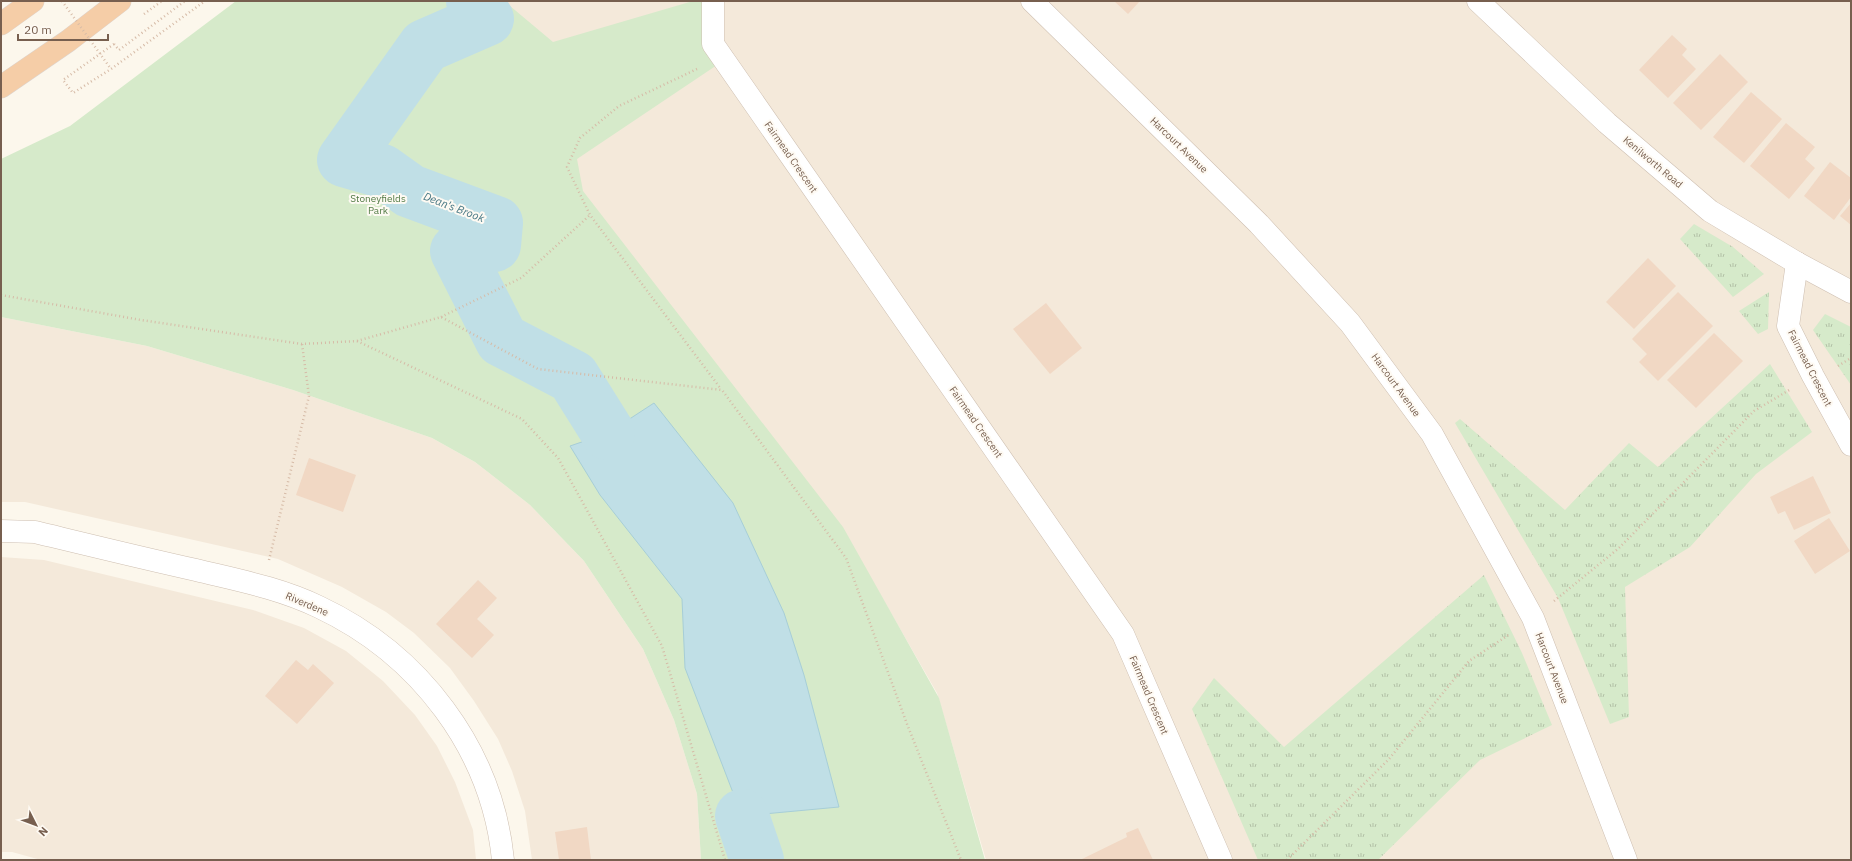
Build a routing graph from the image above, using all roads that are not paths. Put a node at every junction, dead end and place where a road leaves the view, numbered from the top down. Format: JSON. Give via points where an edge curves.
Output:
{"nodes":[{"id":1,"x":33,"y":1,"type":"edge"},
{"id":2,"x":120,"y":1,"type":"edge"},
{"id":3,"x":713,"y":1,"type":"edge"},
{"id":4,"x":1032,"y":1,"type":"edge"},
{"id":5,"x":1478,"y":1,"type":"edge"},
{"id":6,"x":1,"y":24,"type":"edge"},
{"id":7,"x":1,"y":87,"type":"edge"},
{"id":8,"x":1797,"y":262,"type":"junction"},
{"id":9,"x":1851,"y":292,"type":"edge"},
{"id":10,"x":1851,"y":445,"type":"edge"},
{"id":11,"x":1,"y":531,"type":"edge"},
{"id":12,"x":504,"y":860,"type":"edge"},
{"id":13,"x":1221,"y":860,"type":"edge"},
{"id":14,"x":1626,"y":860,"type":"edge"}],
"edges":[{"from":1,"to":6,"type":"highway"},
{"from":2,"to":7,"type":"highway"},
{"from":3,"to":13,"type":"street","name":"Fairmead Crescent","via":[[713,44],[720,55],[1123,634]]},
{"from":4,"to":14,"type":"street","name":"Harcourt Avenue","via":[[1259,224],[1350,323],[1432,434],[1533,618]]},
{"from":5,"to":8,"type":"street","name":"Kenilworth Road","via":[[1607,123],[1710,211]]},
{"from":8,"to":9,"type":"street","name":"Kenilworth Road"},
{"from":8,"to":10,"type":"street","name":"Fairmead Crescent","via":[[1788,326]]},
{"from":11,"to":12,"type":"street","name":"Riverdene","via":[[35,532],[263,586],[319,606],[363,632],[405,664],[439,701],[470,748],[489,793]]}]}
